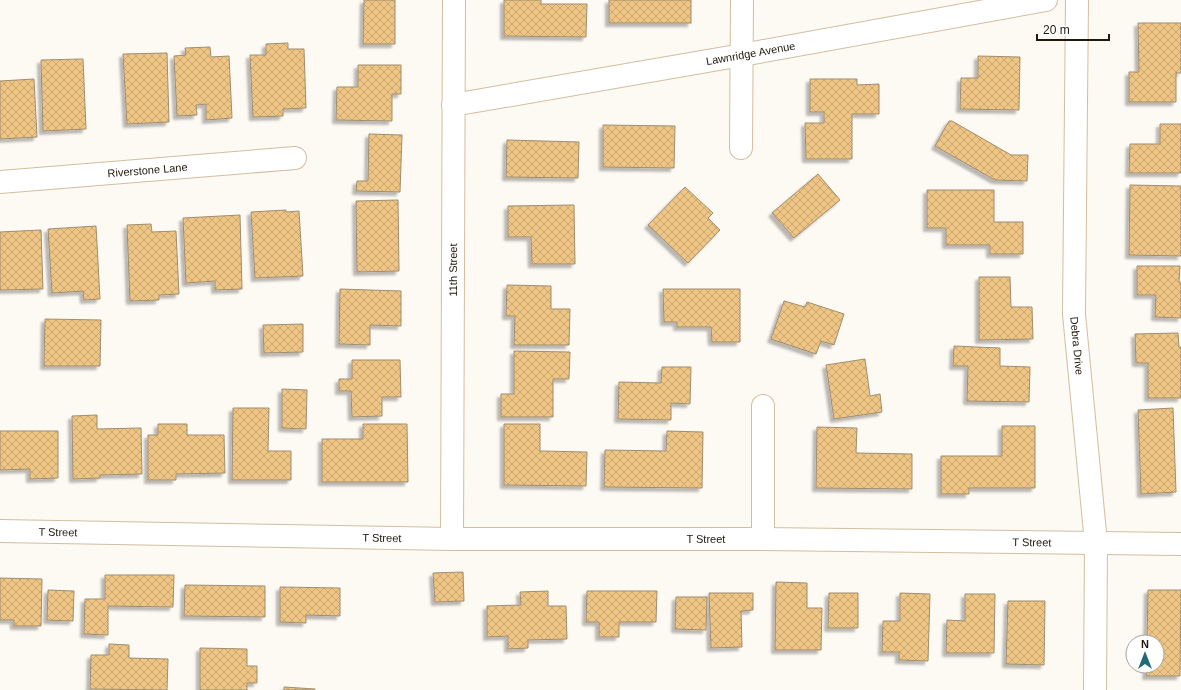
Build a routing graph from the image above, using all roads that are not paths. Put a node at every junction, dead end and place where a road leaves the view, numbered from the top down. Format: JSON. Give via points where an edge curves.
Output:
{"nodes":[{"id":1,"x":454,"y":0,"type":"edge"},
{"id":2,"x":742,"y":0,"type":"edge"},
{"id":3,"x":1046,"y":0,"type":"edge"},
{"id":4,"x":1077,"y":0,"type":"edge"},
{"id":5,"x":742,"y":55,"type":"junction"},
{"id":6,"x":454,"y":105,"type":"junction"},
{"id":7,"x":741,"y":148,"type":"dead end"},
{"id":8,"x":295,"y":158,"type":"dead end"},
{"id":9,"x":0,"y":182,"type":"edge"},
{"id":10,"x":763,"y":406,"type":"dead end"},
{"id":11,"x":0,"y":532,"type":"edge"},
{"id":12,"x":452,"y":539,"type":"junction"},
{"id":13,"x":763,"y":539,"type":"junction"},
{"id":14,"x":1096,"y":544,"type":"junction"},
{"id":15,"x":1181,"y":544,"type":"edge"},
{"id":16,"x":1095,"y":690,"type":"edge"}],
"edges":[{"from":1,"to":6,"type":"street","name":"11th Street"},
{"from":2,"to":5,"type":"street"},
{"from":3,"to":5,"type":"street","name":"Lawnridge Avenue"},
{"from":4,"to":14,"type":"street","name":"Debra Drive","via":[[1074,314]]},
{"from":5,"to":6,"type":"street","name":"Lawnridge Avenue"},
{"from":5,"to":7,"type":"street"},
{"from":6,"to":12,"type":"street","name":"11th Street"},
{"from":8,"to":9,"type":"street","name":"Riverstone Lane"},
{"from":10,"to":13,"type":"street"},
{"from":11,"to":12,"type":"street","name":"T Street"},
{"from":12,"to":13,"type":"street","name":"T Street"},
{"from":13,"to":14,"type":"street","name":"T Street"},
{"from":14,"to":15,"type":"street","name":"T Street"},
{"from":14,"to":16,"type":"street","name":"Debra Drive"}]}
